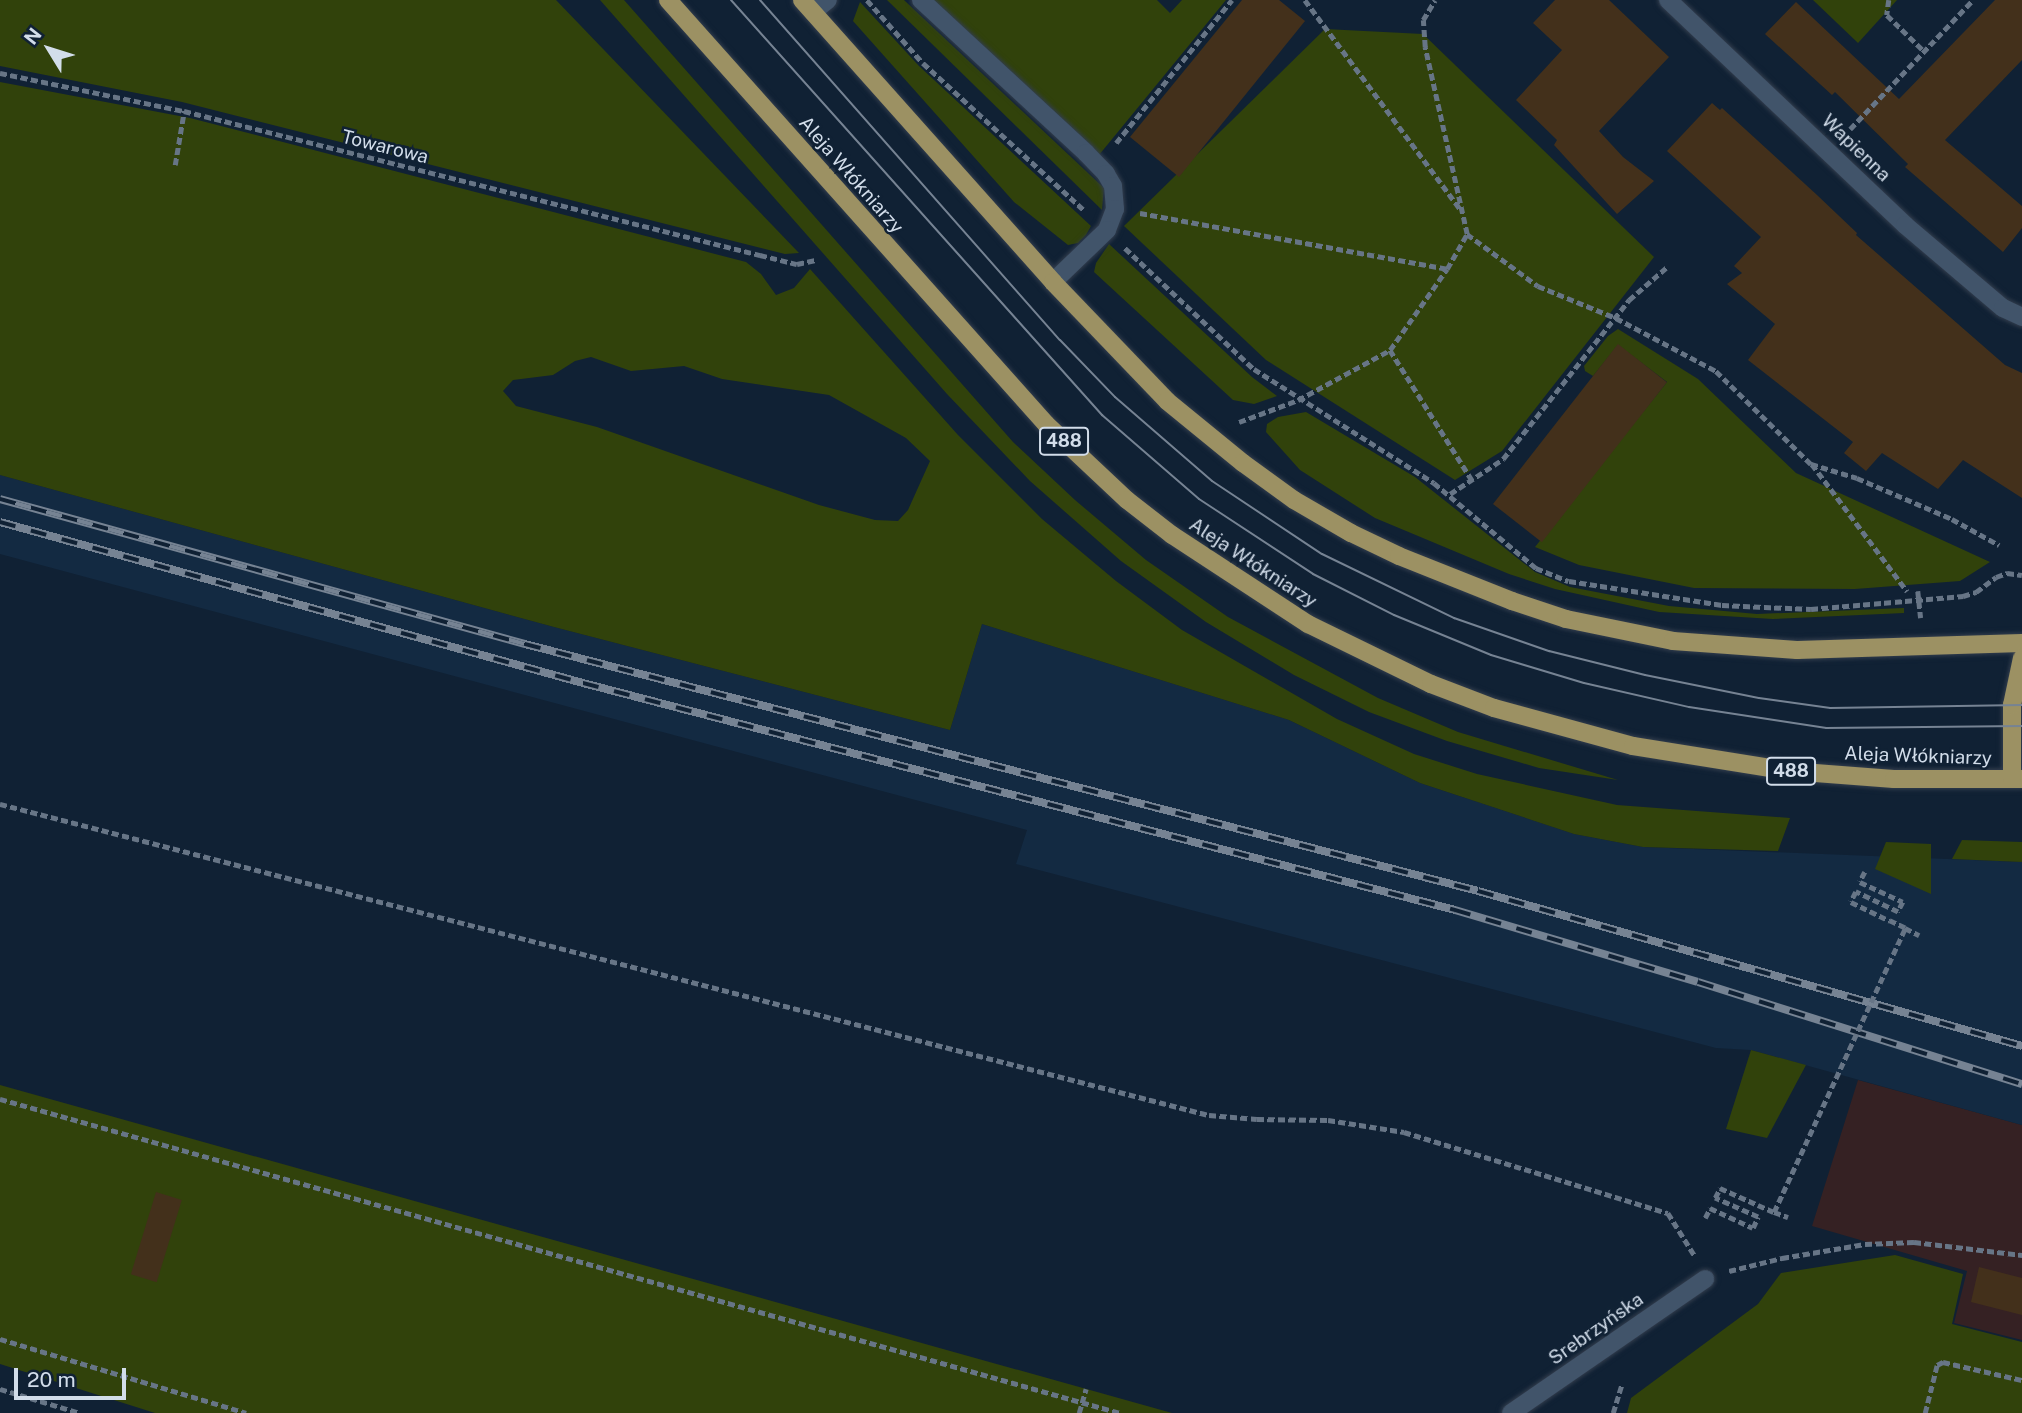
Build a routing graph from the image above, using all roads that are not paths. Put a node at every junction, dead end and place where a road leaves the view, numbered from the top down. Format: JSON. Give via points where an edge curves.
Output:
{"nodes":[{"id":1,"x":668,"y":0,"type":"edge"},
{"id":2,"x":828,"y":0,"type":"edge"},
{"id":3,"x":920,"y":0,"type":"edge"},
{"id":4,"x":1668,"y":0,"type":"edge"},
{"id":5,"x":808,"y":6,"type":"edge"},
{"id":6,"x":1053,"y":282,"type":"junction"},
{"id":7,"x":2022,"y":317,"type":"edge"},
{"id":8,"x":2022,"y":643,"type":"edge"},
{"id":9,"x":2022,"y":658,"type":"edge"},
{"id":10,"x":2017,"y":779,"type":"edge"},
{"id":11,"x":1705,"y":1279,"type":"road end"},
{"id":12,"x":1511,"y":1413,"type":"edge"}],
"edges":[{"from":1,"to":10,"type":"main road","name":"Aleja Włókniarzy","number":"488","via":[[1065,443],[1172,535],[1308,624],[1482,703],[1633,746],[1788,771],[1907,780]]},
{"from":2,"to":5,"type":"street"},
{"from":3,"to":6,"type":"street","via":[[1098,165],[1113,186],[1115,209],[1107,230]]},
{"from":4,"to":7,"type":"street","name":"Wapienna","via":[[1905,226],[2003,307]]},
{"from":5,"to":6,"type":"main road"},
{"from":6,"to":8,"type":"main road","via":[[1123,357],[1205,434],[1294,500],[1351,533],[1461,583],[1566,619],[1673,641],[1757,649]]},
{"from":9,"to":10,"type":"main road","via":[[2012,705]]},
{"from":11,"to":12,"type":"street","name":"Srebrzyńska"}]}
